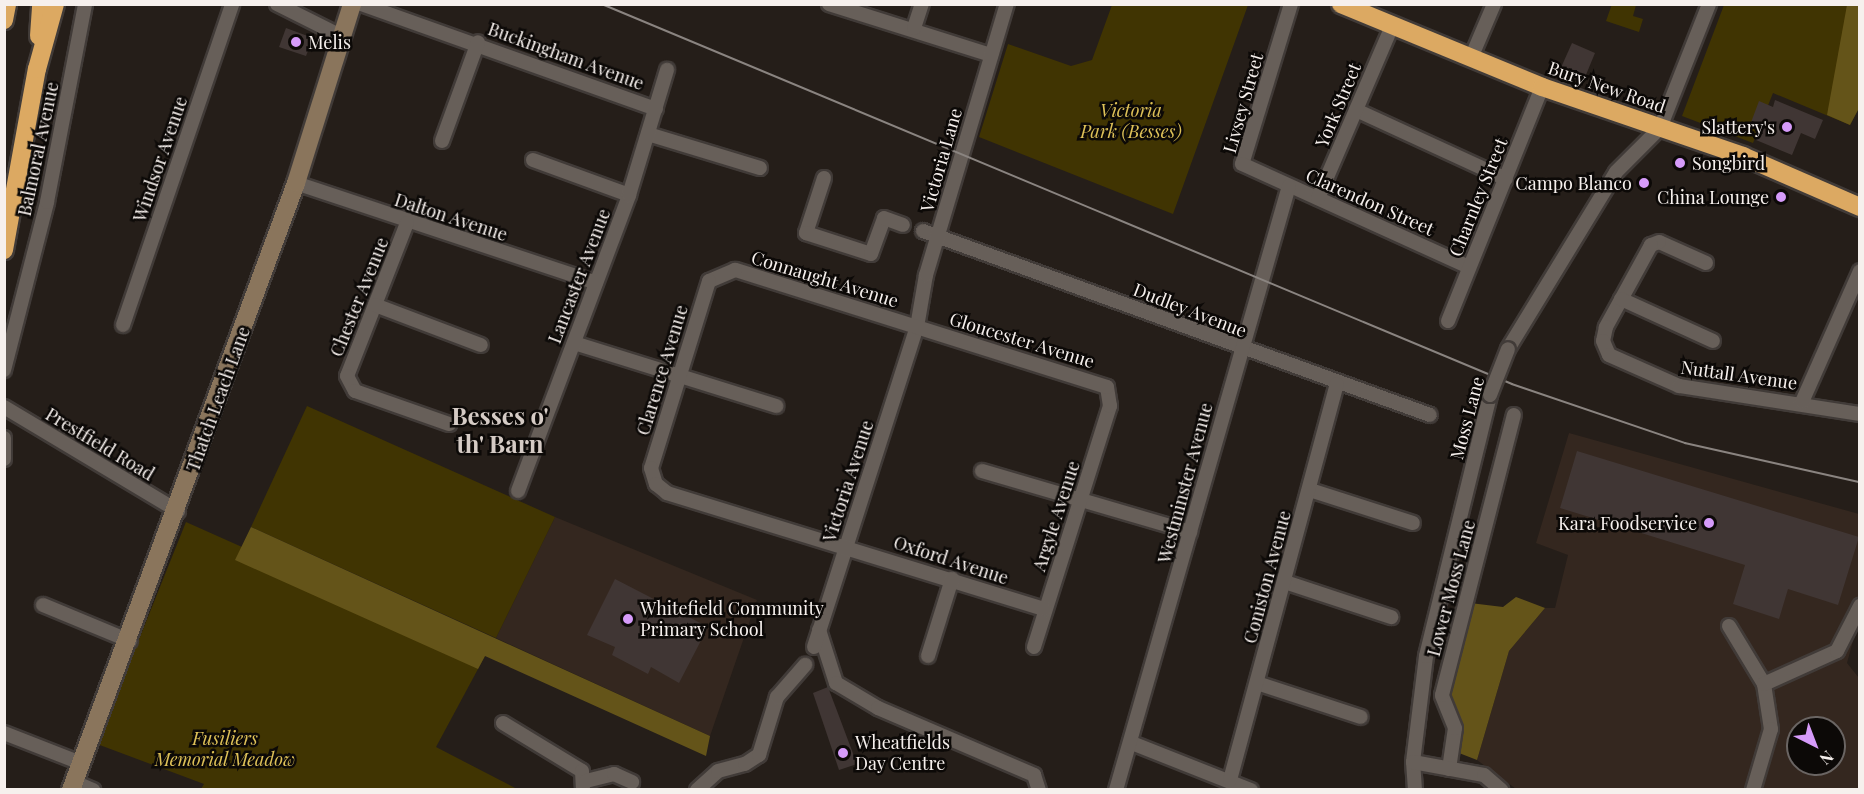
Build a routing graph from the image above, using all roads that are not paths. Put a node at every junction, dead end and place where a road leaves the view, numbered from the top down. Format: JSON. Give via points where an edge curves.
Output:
{"nodes":[{"id":1,"x":7,"y":4,"type":"edge"},
{"id":2,"x":41,"y":4,"type":"edge"},
{"id":3,"x":55,"y":4,"type":"edge"},
{"id":4,"x":85,"y":4,"type":"edge"},
{"id":5,"x":232,"y":4,"type":"edge"},
{"id":6,"x":277,"y":4,"type":"edge"},
{"id":7,"x":352,"y":4,"type":"edge"},
{"id":8,"x":361,"y":4,"type":"edge"},
{"id":9,"x":829,"y":4,"type":"edge"},
{"id":10,"x":922,"y":4,"type":"edge"},
{"id":11,"x":1007,"y":4,"type":"edge"},
{"id":12,"x":1291,"y":4,"type":"edge"},
{"id":13,"x":1341,"y":4,"type":"edge"},
{"id":14,"x":1494,"y":4,"type":"edge"},
{"id":15,"x":1709,"y":4,"type":"edge"},
{"id":16,"x":4,"y":20,"type":"edge"},
{"id":17,"x":1392,"y":26,"type":"junction"},
{"id":18,"x":914,"y":28,"type":"junction"},
{"id":19,"x":341,"y":36,"type":"junction"},
{"id":20,"x":478,"y":42,"type":"junction"},
{"id":21,"x":991,"y":54,"type":"junction"},
{"id":22,"x":1470,"y":58,"type":"junction"},
{"id":23,"x":37,"y":69,"type":"junction"},
{"id":24,"x":667,"y":70,"type":"dead end"},
{"id":25,"x":1542,"y":87,"type":"junction"},
{"id":26,"x":656,"y":108,"type":"junction"},
{"id":27,"x":1356,"y":110,"type":"junction"},
{"id":28,"x":1660,"y":129,"type":"junction"},
{"id":29,"x":648,"y":134,"type":"junction"},
{"id":30,"x":442,"y":141,"type":"dead end"},
{"id":31,"x":532,"y":160,"type":"dead end"},
{"id":32,"x":760,"y":168,"type":"dead end"},
{"id":33,"x":824,"y":178,"type":"dead end"},
{"id":34,"x":1506,"y":178,"type":"junction"},
{"id":35,"x":296,"y":183,"type":"junction"},
{"id":36,"x":1288,"y":186,"type":"junction"},
{"id":37,"x":629,"y":195,"type":"junction"},
{"id":38,"x":1318,"y":198,"type":"junction"},
{"id":39,"x":1860,"y":207,"type":"edge"},
{"id":40,"x":407,"y":223,"type":"junction"},
{"id":41,"x":903,"y":225,"type":"dead end"},
{"id":42,"x":923,"y":231,"type":"dead end"},
{"id":43,"x":938,"y":236,"type":"junction"},
{"id":44,"x":4,"y":250,"type":"edge"},
{"id":45,"x":1706,"y":263,"type":"dead end"},
{"id":46,"x":1469,"y":267,"type":"junction"},
{"id":47,"x":1860,"y":271,"type":"edge"},
{"id":48,"x":721,"y":273,"type":"joint"},
{"id":49,"x":596,"y":282,"type":"junction"},
{"id":50,"x":1621,"y":299,"type":"junction"},
{"id":51,"x":375,"y":305,"type":"junction"},
{"id":52,"x":1448,"y":321,"type":"dead end"},
{"id":53,"x":123,"y":325,"type":"dead end"},
{"id":54,"x":917,"y":327,"type":"junction"},
{"id":55,"x":1708,"y":334,"type":"dead end"},
{"id":56,"x":574,"y":343,"type":"junction"},
{"id":57,"x":481,"y":345,"type":"dead end"},
{"id":58,"x":1241,"y":349,"type":"junction"},
{"id":59,"x":4,"y":370,"type":"edge"},
{"id":60,"x":681,"y":375,"type":"junction"},
{"id":61,"x":1338,"y":384,"type":"junction"},
{"id":62,"x":1111,"y":395,"type":"joint"},
{"id":63,"x":1802,"y":402,"type":"junction"},
{"id":64,"x":776,"y":406,"type":"dead end"},
{"id":65,"x":5,"y":410,"type":"edge"},
{"id":66,"x":1860,"y":414,"type":"edge"},
{"id":67,"x":1430,"y":415,"type":"dead end"},
{"id":68,"x":1514,"y":415,"type":"dead end"},
{"id":69,"x":449,"y":424,"type":"dead end"},
{"id":70,"x":4,"y":438,"type":"edge"},
{"id":71,"x":4,"y":459,"type":"edge"},
{"id":72,"x":982,"y":471,"type":"dead end"},
{"id":73,"x":656,"y":484,"type":"joint"},
{"id":74,"x":1310,"y":490,"type":"junction"},
{"id":75,"x":518,"y":491,"type":"dead end"},
{"id":76,"x":1081,"y":497,"type":"junction"},
{"id":77,"x":178,"y":511,"type":"junction"},
{"id":78,"x":1413,"y":523,"type":"dead end"},
{"id":79,"x":1190,"y":532,"type":"junction"},
{"id":80,"x":846,"y":546,"type":"junction"},
{"id":81,"x":952,"y":579,"type":"junction"},
{"id":82,"x":1285,"y":582,"type":"junction"},
{"id":83,"x":43,"y":605,"type":"dead end"},
{"id":84,"x":1860,"y":606,"type":"edge"},
{"id":85,"x":1045,"y":609,"type":"junction"},
{"id":86,"x":1391,"y":617,"type":"dead end"},
{"id":87,"x":1729,"y":626,"type":"dead end"},
{"id":88,"x":819,"y":630,"type":"junction"},
{"id":89,"x":130,"y":641,"type":"junction"},
{"id":90,"x":814,"y":647,"type":"dead end"},
{"id":91,"x":1034,"y":647,"type":"dead end"},
{"id":92,"x":928,"y":656,"type":"dead end"},
{"id":93,"x":805,"y":664,"type":"dead end"},
{"id":94,"x":1257,"y":684,"type":"junction"},
{"id":95,"x":1764,"y":684,"type":"junction"},
{"id":96,"x":1361,"y":717,"type":"dead end"},
{"id":97,"x":503,"y":723,"type":"dead end"},
{"id":98,"x":4,"y":733,"type":"edge"},
{"id":99,"x":1132,"y":743,"type":"junction"},
{"id":100,"x":1413,"y":762,"type":"junction"},
{"id":101,"x":81,"y":763,"type":"junction"},
{"id":102,"x":1449,"y":769,"type":"junction"},
{"id":103,"x":1230,"y":780,"type":"junction"},
{"id":104,"x":632,"y":782,"type":"dead end"},
{"id":105,"x":584,"y":785,"type":"edge"},
{"id":106,"x":73,"y":786,"type":"edge"},
{"id":107,"x":93,"y":789,"type":"edge"},
{"id":108,"x":697,"y":789,"type":"edge"},
{"id":109,"x":1039,"y":789,"type":"edge"},
{"id":110,"x":1116,"y":789,"type":"edge"},
{"id":111,"x":1251,"y":789,"type":"edge"},
{"id":112,"x":1415,"y":789,"type":"edge"},
{"id":113,"x":1501,"y":789,"type":"edge"},
{"id":114,"x":1754,"y":789,"type":"edge"}],
"edges":[{"from":1,"to":16,"type":"highway"},
{"from":2,"to":23,"type":"highway"},
{"from":3,"to":23,"type":"highway"},
{"from":4,"to":59,"type":"street","name":"Balmoral Avenue","via":[[46,202]]},
{"from":5,"to":53,"type":"street","name":"Windsor Avenue"},
{"from":6,"to":19,"type":"street"},
{"from":7,"to":19,"type":"street","name":"Thatch Leach Lane"},
{"from":8,"to":20,"type":"street","name":"Buckingham Avenue"},
{"from":9,"to":18,"type":"street"},
{"from":10,"to":18,"type":"street"},
{"from":11,"to":21,"type":"street","name":"Victoria Lane"},
{"from":12,"to":36,"type":"street","name":"Livsey Street","via":[[1242,164]]},
{"from":13,"to":17,"type":"highway","name":"Bury New Road"},
{"from":14,"to":22,"type":"street"},
{"from":15,"to":28,"type":"street"},
{"from":17,"to":22,"type":"highway","name":"Bury New Road"},
{"from":17,"to":27,"type":"street","name":"York Street"},
{"from":18,"to":21,"type":"street"},
{"from":19,"to":35,"type":"street","name":"Thatch Leach Lane"},
{"from":20,"to":26,"type":"street","name":"Buckingham Avenue"},
{"from":20,"to":30,"type":"street"},
{"from":21,"to":43,"type":"street","name":"Victoria Lane"},
{"from":22,"to":25,"type":"highway","name":"Bury New Road"},
{"from":23,"to":44,"type":"highway"},
{"from":24,"to":26,"type":"street","name":"Lancaster Avenue"},
{"from":25,"to":28,"type":"highway","name":"Bury New Road"},
{"from":25,"to":34,"type":"street","name":"Charnley Street"},
{"from":26,"to":29,"type":"street","name":"Lancaster Avenue"},
{"from":27,"to":34,"type":"street"},
{"from":27,"to":38,"type":"street","name":"York Street"},
{"from":28,"to":39,"type":"highway","name":"Bury New Road","via":[[1752,159]]},
{"from":28,"to":100,"type":"street","name":"Moss Lane","bridge":true,"via":[[1616,172],[1508,349],[1490,395],[1426,656]]},
{"from":29,"to":32,"type":"street"},
{"from":29,"to":37,"type":"street","name":"Lancaster Avenue"},
{"from":31,"to":37,"type":"street"},
{"from":33,"to":41,"type":"street","via":[[806,233],[871,254],[884,218]]},
{"from":34,"to":46,"type":"street","name":"Charnley Street"},
{"from":35,"to":40,"type":"street","name":"Dalton Avenue"},
{"from":35,"to":77,"type":"street","name":"Thatch Leach Lane"},
{"from":36,"to":38,"type":"street","name":"Clarendon Street"},
{"from":36,"to":58,"type":"street","name":"Westminster Avenue"},
{"from":37,"to":49,"type":"street","name":"Lancaster Avenue"},
{"from":38,"to":46,"type":"street","name":"Clarendon Street"},
{"from":40,"to":49,"type":"street","name":"Dalton Avenue"},
{"from":40,"to":51,"type":"street","name":"Chester Avenue"},
{"from":42,"to":43,"type":"street","name":"Dudley Avenue"},
{"from":43,"to":54,"type":"street","name":"Victoria Lane"},
{"from":43,"to":58,"type":"street","name":"Dudley Avenue"},
{"from":45,"to":50,"type":"street","name":"Nuttall Avenue","via":[[1659,242],[1651,245]]},
{"from":46,"to":52,"type":"street","name":"Charnley Street"},
{"from":47,"to":63,"type":"street"},
{"from":48,"to":54,"type":"street","name":"Connaught Avenue","via":[[735,270]]},
{"from":48,"to":60,"type":"street","name":"Clarence Avenue","via":[[709,281]]},
{"from":49,"to":56,"type":"street","name":"Lancaster Avenue"},
{"from":50,"to":55,"type":"street","name":"Nuttall Avenue"},
{"from":50,"to":63,"type":"street","name":"Nuttall Avenue","via":[[1603,335],[1606,351],[1613,358],[1679,386]]},
{"from":51,"to":57,"type":"street"},
{"from":51,"to":69,"type":"street","name":"Chester Avenue","via":[[346,376],[355,391]]},
{"from":54,"to":62,"type":"street","name":"Gloucester Avenue","via":[[1098,382]]},
{"from":54,"to":80,"type":"street","name":"Victoria Avenue"},
{"from":56,"to":60,"type":"street"},
{"from":56,"to":75,"type":"street","name":"Lancaster Avenue"},
{"from":58,"to":61,"type":"street","name":"Dudley Avenue"},
{"from":58,"to":79,"type":"street","name":"Westminster Avenue"},
{"from":60,"to":64,"type":"street"},
{"from":60,"to":73,"type":"street","name":"Clarence Avenue","via":[[651,468]]},
{"from":61,"to":67,"type":"street","name":"Dudley Avenue"},
{"from":61,"to":74,"type":"street","name":"Coniston Avenue"},
{"from":62,"to":76,"type":"street","name":"Argyle Avenue"},
{"from":63,"to":66,"type":"street","name":"Nuttall Avenue"},
{"from":65,"to":77,"type":"street","name":"Prestfield Road"},
{"from":68,"to":102,"type":"street","name":"Lower Moss Lane","via":[[1442,695],[1455,728]]},
{"from":70,"to":71,"type":"street"},
{"from":72,"to":76,"type":"street"},
{"from":73,"to":80,"type":"street","name":"Oxford Avenue","via":[[667,493]]},
{"from":74,"to":78,"type":"street"},
{"from":74,"to":82,"type":"street","name":"Coniston Avenue"},
{"from":76,"to":79,"type":"street"},
{"from":76,"to":85,"type":"street","name":"Argyle Avenue"},
{"from":77,"to":89,"type":"street","name":"Thatch Leach Lane"},
{"from":79,"to":99,"type":"street","name":"Westminster Avenue"},
{"from":80,"to":81,"type":"street","name":"Oxford Avenue"},
{"from":80,"to":88,"type":"street","name":"Victoria Avenue"},
{"from":81,"to":85,"type":"street","name":"Oxford Avenue"},
{"from":81,"to":92,"type":"street"},
{"from":82,"to":86,"type":"street"},
{"from":82,"to":94,"type":"street","name":"Coniston Avenue"},
{"from":83,"to":89,"type":"street"},
{"from":84,"to":95,"type":"street","via":[[1837,651]]},
{"from":85,"to":91,"type":"street","name":"Argyle Avenue"},
{"from":87,"to":95,"type":"street"},
{"from":88,"to":90,"type":"street","name":"Victoria Avenue"},
{"from":88,"to":109,"type":"street","via":[[836,683],[878,708],[1034,775]]},
{"from":89,"to":101,"type":"street","name":"Thatch Leach Lane"},
{"from":93,"to":108,"type":"street","via":[[777,697],[759,755],[745,764],[718,771]]},
{"from":94,"to":96,"type":"street"},
{"from":94,"to":103,"type":"street","name":"Coniston Avenue"},
{"from":95,"to":114,"type":"street","via":[[1771,729]]},
{"from":97,"to":105,"type":"street","via":[[566,758]]},
{"from":98,"to":101,"type":"street"},
{"from":99,"to":103,"type":"street"},
{"from":99,"to":110,"type":"street","name":"Westminster Avenue"},
{"from":100,"to":102,"type":"street"},
{"from":100,"to":112,"type":"street","name":"Moss Lane"},
{"from":101,"to":106,"type":"street","name":"Thatch Leach Lane"},
{"from":102,"to":113,"type":"street","via":[[1484,775]]},
{"from":103,"to":111,"type":"street"},
{"from":104,"to":105,"type":"street","via":[[614,774]]},
{"from":106,"to":107,"type":"street"}]}
